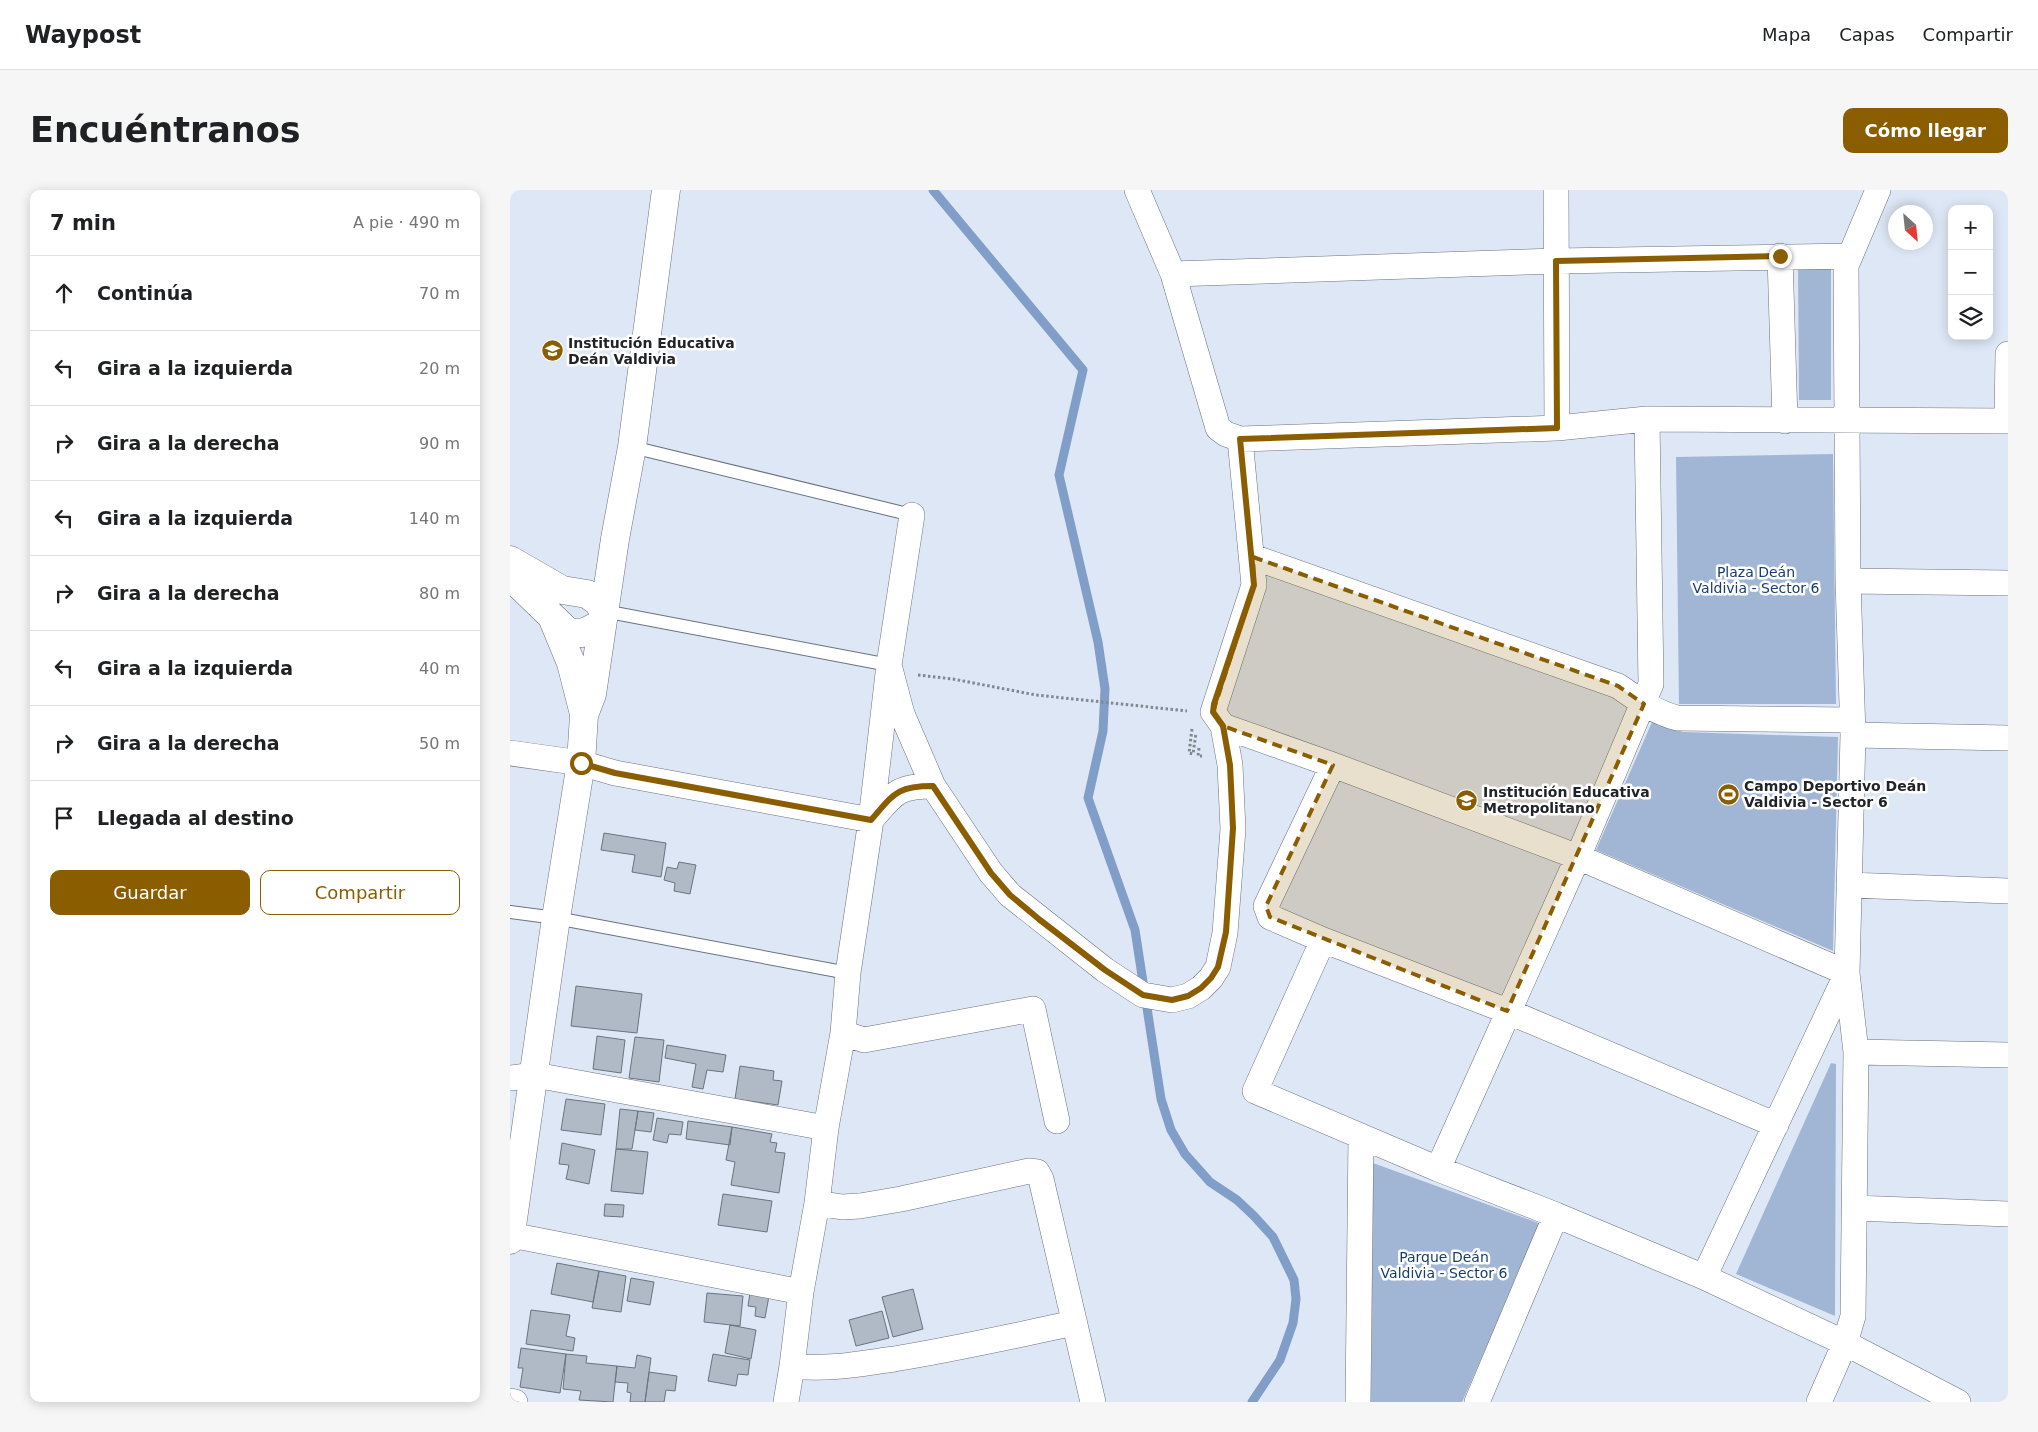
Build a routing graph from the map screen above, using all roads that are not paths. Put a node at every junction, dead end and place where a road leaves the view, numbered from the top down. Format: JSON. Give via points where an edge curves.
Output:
{"nodes":[{"id":1,"x":666,"y":190,"type":"edge"},
{"id":2,"x":1136,"y":190,"type":"edge"},
{"id":3,"x":1556,"y":190,"type":"edge"},
{"id":4,"x":1878,"y":190,"type":"edge"},
{"id":5,"x":1780,"y":256,"type":"junction"},
{"id":6,"x":1849,"y":256,"type":"junction"},
{"id":7,"x":1556,"y":261,"type":"junction"},
{"id":8,"x":1173,"y":274,"type":"junction"},
{"id":9,"x":2008,"y":354,"type":"edge"},
{"id":10,"x":1647,"y":419,"type":"junction"},
{"id":11,"x":1846,"y":420,"type":"junction"},
{"id":12,"x":1785,"y":421,"type":"junction"},
{"id":13,"x":2007,"y":421,"type":"edge"},
{"id":14,"x":1557,"y":428,"type":"junction"},
{"id":15,"x":1240,"y":439,"type":"junction"},
{"id":16,"x":632,"y":447,"type":"junction"},
{"id":17,"x":912,"y":515,"type":"joint"},
{"id":18,"x":615,"y":539,"type":"junction"},
{"id":19,"x":1252,"y":557,"type":"junction"},
{"id":20,"x":510,"y":560,"type":"edge"},
{"id":21,"x":510,"y":576,"type":"edge"},
{"id":22,"x":1848,"y":581,"type":"junction"},
{"id":23,"x":2008,"y":583,"type":"edge"},
{"id":24,"x":562,"y":590,"type":"junction"},
{"id":25,"x":551,"y":616,"type":"junction"},
{"id":26,"x":602,"y":617,"type":"junction"},
{"id":27,"x":889,"y":665,"type":"junction"},
{"id":28,"x":1644,"y":704,"type":"junction"},
{"id":29,"x":584,"y":715,"type":"junction"},
{"id":30,"x":1223,"y":726,"type":"junction"},
{"id":31,"x":1853,"y":727,"type":"junction"},
{"id":32,"x":2008,"y":738,"type":"edge"},
{"id":33,"x":510,"y":753,"type":"edge"},
{"id":34,"x":581,"y":763,"type":"junction"},
{"id":35,"x":1333,"y":764,"type":"junction"},
{"id":36,"x":933,"y":786,"type":"junction"},
{"id":37,"x":871,"y":820,"type":"junction"},
{"id":38,"x":1578,"y":857,"type":"junction"},
{"id":39,"x":1849,"y":885,"type":"junction"},
{"id":40,"x":2008,"y":891,"type":"edge"},
{"id":41,"x":510,"y":912,"type":"edge"},
{"id":42,"x":556,"y":918,"type":"junction"},
{"id":43,"x":1323,"y":940,"type":"junction"},
{"id":44,"x":848,"y":973,"type":"junction"},
{"id":45,"x":1847,"y":973,"type":"junction"},
{"id":46,"x":1507,"y":1011,"type":"junction"},
{"id":47,"x":843,"y":1033,"type":"junction"},
{"id":48,"x":1856,"y":1052,"type":"junction"},
{"id":49,"x":2008,"y":1055,"type":"edge"},
{"id":50,"x":522,"y":1076,"type":"edge"},
{"id":51,"x":1057,"y":1121,"type":"dead end"},
{"id":52,"x":1776,"y":1125,"type":"junction"},
{"id":53,"x":826,"y":1128,"type":"junction"},
{"id":54,"x":1361,"y":1136,"type":"junction"},
{"id":55,"x":1438,"y":1169,"type":"junction"},
{"id":56,"x":817,"y":1203,"type":"junction"},
{"id":57,"x":1855,"y":1208,"type":"junction"},
{"id":58,"x":2008,"y":1214,"type":"edge"},
{"id":59,"x":1556,"y":1215,"type":"junction"},
{"id":60,"x":510,"y":1238,"type":"edge"},
{"id":61,"x":1704,"y":1277,"type":"junction"},
{"id":62,"x":801,"y":1292,"type":"junction"},
{"id":63,"x":1074,"y":1323,"type":"junction"},
{"id":64,"x":1845,"y":1343,"type":"junction"},
{"id":65,"x":792,"y":1366,"type":"junction"},
{"id":66,"x":510,"y":1401,"type":"edge"},
{"id":67,"x":515,"y":1402,"type":"edge"},
{"id":68,"x":786,"y":1402,"type":"edge"},
{"id":69,"x":1093,"y":1402,"type":"edge"},
{"id":70,"x":1358,"y":1402,"type":"edge"},
{"id":71,"x":1477,"y":1402,"type":"edge"},
{"id":72,"x":1819,"y":1402,"type":"edge"},
{"id":73,"x":1958,"y":1402,"type":"edge"}],
"edges":[{"from":1,"to":16,"type":"street"},
{"from":2,"to":8,"type":"street"},
{"from":3,"to":7,"type":"street"},
{"from":4,"to":6,"type":"street"},
{"from":5,"to":6,"type":"street"},
{"from":5,"to":7,"type":"street"},
{"from":5,"to":12,"type":"street"},
{"from":6,"to":11,"type":"street","via":[[1846,266]]},
{"from":7,"to":8,"type":"street"},
{"from":7,"to":14,"type":"street"},
{"from":8,"to":15,"type":"street","via":[[1218,428]]},
{"from":9,"to":13,"type":"street"},
{"from":10,"to":12,"type":"street"},
{"from":10,"to":14,"type":"street"},
{"from":10,"to":28,"type":"street","via":[[1651,684]]},
{"from":11,"to":12,"type":"street"},
{"from":11,"to":13,"type":"street"},
{"from":11,"to":22,"type":"street"},
{"from":14,"to":15,"type":"street"},
{"from":15,"to":19,"type":"street"},
{"from":16,"to":17,"type":"lane"},
{"from":16,"to":18,"type":"street"},
{"from":17,"to":27,"type":"street"},
{"from":18,"to":24,"type":"street","via":[[598,564]]},
{"from":18,"to":26,"type":"street"},
{"from":19,"to":28,"type":"street","via":[[1618,686]]},
{"from":19,"to":30,"type":"street","via":[[1254,585],[1214,704],[1213,712]]},
{"from":20,"to":24,"type":"street"},
{"from":21,"to":25,"type":"street"},
{"from":22,"to":23,"type":"street"},
{"from":22,"to":31,"type":"street"},
{"from":24,"to":26,"type":"street","via":[[588,594],[597,601]]},
{"from":25,"to":26,"type":"street","via":[[568,632],[583,633]]},
{"from":25,"to":29,"type":"street","via":[[571,663]]},
{"from":26,"to":27,"type":"lane"},
{"from":26,"to":29,"type":"street","via":[[592,694]]},
{"from":27,"to":36,"type":"street","via":[[905,723]]},
{"from":27,"to":37,"type":"street"},
{"from":28,"to":31,"type":"street","via":[[1677,718]]},
{"from":28,"to":38,"type":"street"},
{"from":29,"to":34,"type":"street"},
{"from":30,"to":35,"type":"street"},
{"from":30,"to":36,"type":"street","via":[[1230,765],[1233,828],[1226,932],[1218,967],[1211,978],[1188,996],[1172,1000],[1143,995],[1105,970],[1010,895],[991,873]]},
{"from":31,"to":32,"type":"street"},
{"from":31,"to":39,"type":"street"},
{"from":33,"to":34,"type":"street"},
{"from":34,"to":37,"type":"street","via":[[615,773]]},
{"from":34,"to":42,"type":"street"},
{"from":35,"to":38,"type":"street"},
{"from":35,"to":43,"type":"street","via":[[1266,906],[1270,917]]},
{"from":36,"to":37,"type":"street","via":[[911,786],[894,794]]},
{"from":37,"to":44,"type":"street"},
{"from":38,"to":45,"type":"street"},
{"from":38,"to":46,"type":"street"},
{"from":39,"to":40,"type":"street"},
{"from":39,"to":45,"type":"street"},
{"from":41,"to":42,"type":"lane"},
{"from":42,"to":44,"type":"lane"},
{"from":42,"to":50,"type":"street"},
{"from":43,"to":46,"type":"street"},
{"from":43,"to":54,"type":"street","via":[[1255,1091]]},
{"from":44,"to":47,"type":"street"},
{"from":45,"to":48,"type":"street"},
{"from":45,"to":52,"type":"street"},
{"from":46,"to":52,"type":"street"},
{"from":46,"to":55,"type":"street"},
{"from":47,"to":51,"type":"street","via":[[864,1040],[1033,1009]]},
{"from":47,"to":53,"type":"street"},
{"from":48,"to":49,"type":"street"},
{"from":48,"to":57,"type":"street"},
{"from":50,"to":53,"type":"street"},
{"from":50,"to":60,"type":"street"},
{"from":52,"to":61,"type":"street"},
{"from":53,"to":56,"type":"street"},
{"from":54,"to":55,"type":"street"},
{"from":54,"to":70,"type":"street"},
{"from":55,"to":59,"type":"street"},
{"from":56,"to":62,"type":"street"},
{"from":56,"to":63,"type":"street","via":[[860,1206],[1029,1171],[1038,1172]]},
{"from":57,"to":58,"type":"street"},
{"from":57,"to":64,"type":"street","via":[[1853,1316]]},
{"from":59,"to":61,"type":"street"},
{"from":59,"to":71,"type":"street"},
{"from":60,"to":62,"type":"street"},
{"from":61,"to":64,"type":"street"},
{"from":62,"to":65,"type":"street"},
{"from":63,"to":65,"type":"street","via":[[939,1352],[818,1369]]},
{"from":63,"to":69,"type":"street"},
{"from":64,"to":72,"type":"street"},
{"from":64,"to":73,"type":"street"},
{"from":65,"to":68,"type":"street"},
{"from":66,"to":67,"type":"street"}]}
